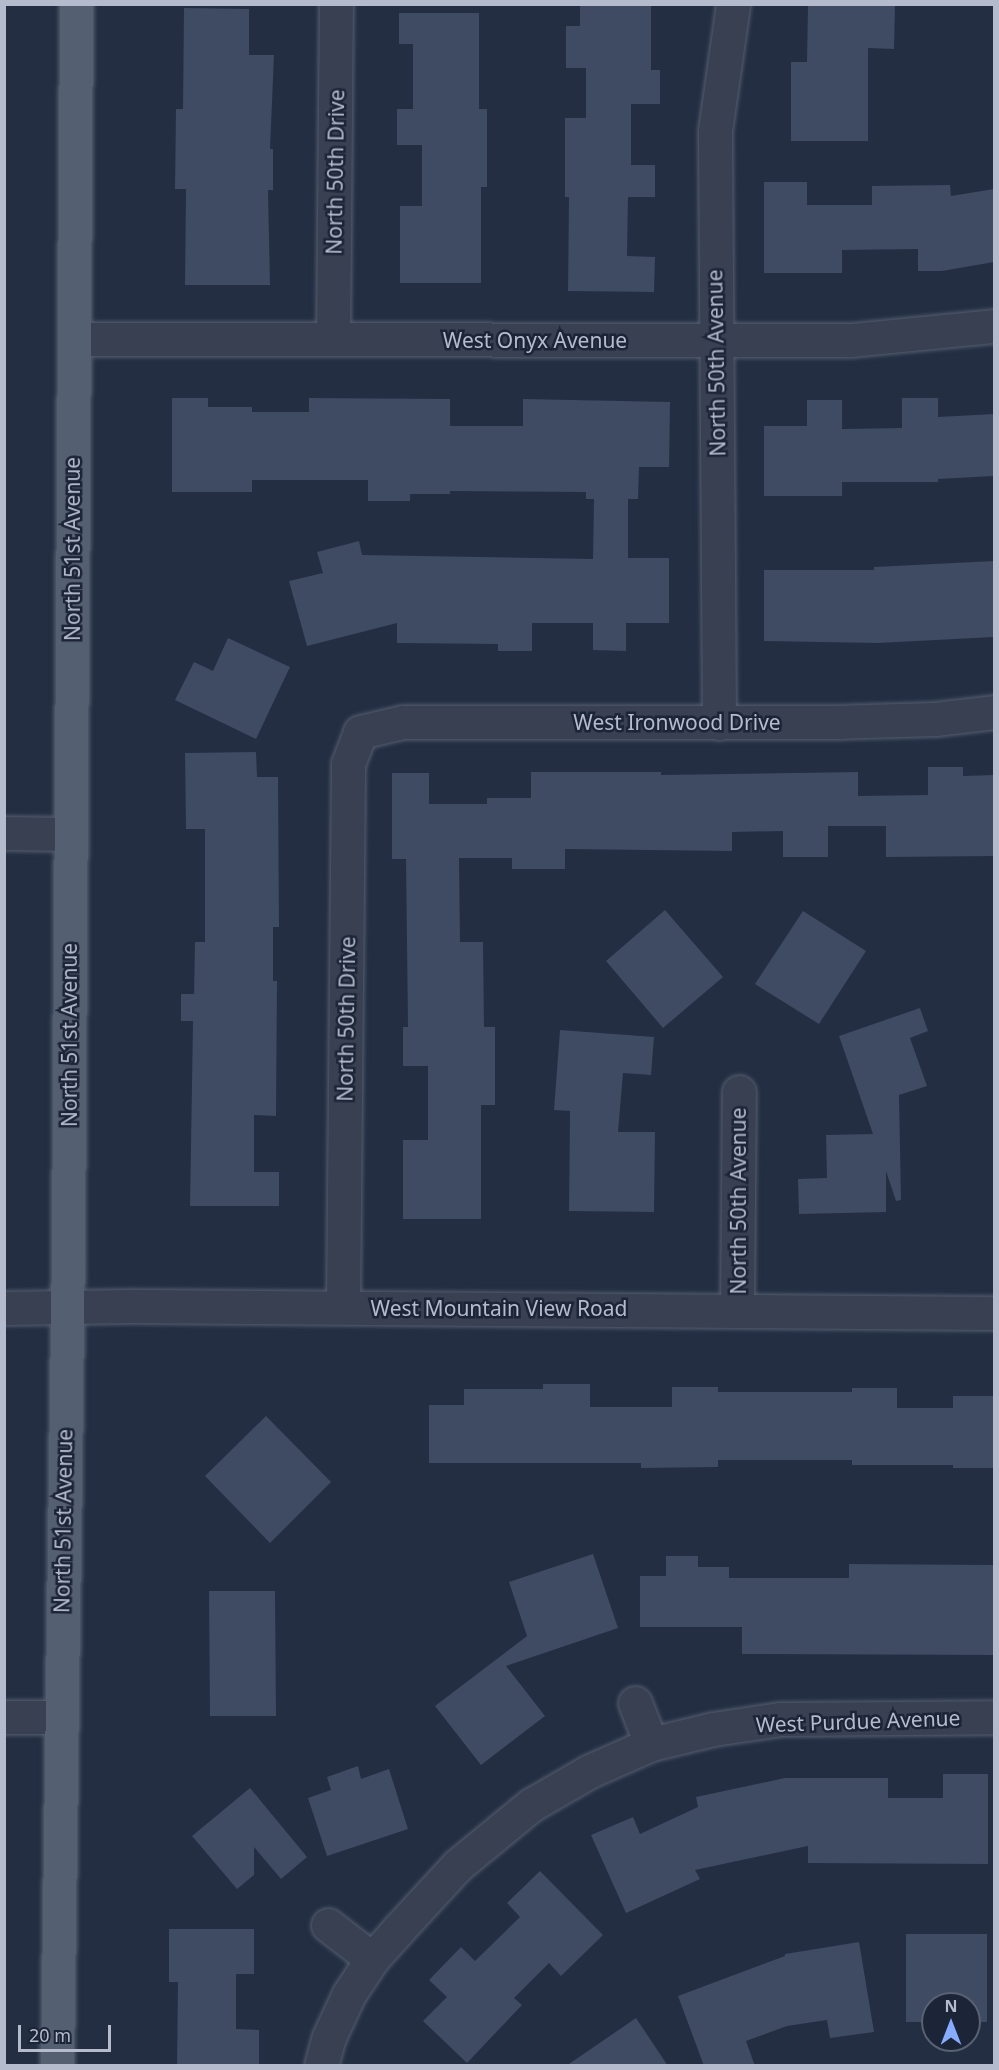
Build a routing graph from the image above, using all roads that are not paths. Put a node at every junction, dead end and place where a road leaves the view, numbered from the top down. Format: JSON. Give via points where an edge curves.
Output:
{"nodes":[{"id":1,"x":76,"y":4,"type":"edge"},
{"id":2,"x":336,"y":4,"type":"edge"},
{"id":3,"x":733,"y":4,"type":"edge"},
{"id":4,"x":994,"y":326,"type":"edge"},
{"id":5,"x":74,"y":339,"type":"junction"},
{"id":6,"x":333,"y":339,"type":"junction"},
{"id":7,"x":716,"y":340,"type":"junction"},
{"id":8,"x":994,"y":712,"type":"edge"},
{"id":9,"x":719,"y":723,"type":"junction"},
{"id":10,"x":360,"y":732,"type":"joint"},
{"id":11,"x":4,"y":833,"type":"edge"},
{"id":12,"x":70,"y":834,"type":"junction"},
{"id":13,"x":739,"y":1092,"type":"dead end"},
{"id":14,"x":343,"y":1307,"type":"junction"},
{"id":15,"x":4,"y":1308,"type":"edge"},
{"id":16,"x":66,"y":1309,"type":"junction"},
{"id":17,"x":737,"y":1310,"type":"junction"},
{"id":18,"x":994,"y":1313,"type":"edge"},
{"id":19,"x":635,"y":1703,"type":"dead end"},
{"id":20,"x":4,"y":1717,"type":"edge"},
{"id":21,"x":61,"y":1717,"type":"junction"},
{"id":22,"x":994,"y":1717,"type":"edge"},
{"id":23,"x":651,"y":1744,"type":"junction"},
{"id":24,"x":328,"y":1925,"type":"dead end"},
{"id":25,"x":372,"y":1959,"type":"junction"},
{"id":26,"x":57,"y":2066,"type":"edge"},
{"id":27,"x":321,"y":2066,"type":"edge"}],
"edges":[{"from":1,"to":5,"type":"main road","name":"North 51st Avenue"},
{"from":2,"to":6,"type":"street","name":"North 50th Drive"},
{"from":3,"to":7,"type":"street","name":"North 50th Avenue","via":[[715,131]]},
{"from":4,"to":7,"type":"street","name":"West Onyx Avenue","via":[[851,340]]},
{"from":5,"to":6,"type":"street","name":"West Onyx Avenue"},
{"from":5,"to":12,"type":"main road","name":"North 51st Avenue"},
{"from":6,"to":7,"type":"street","name":"West Onyx Avenue"},
{"from":7,"to":9,"type":"street","name":"North 50th Avenue"},
{"from":8,"to":9,"type":"street","name":"West Ironwood Drive","via":[[934,719]]},
{"from":9,"to":10,"type":"street","name":"West Ironwood Drive","via":[[403,722]]},
{"from":10,"to":14,"type":"street","name":"North 50th Drive","via":[[348,765]]},
{"from":11,"to":12,"type":"street"},
{"from":12,"to":16,"type":"main road","name":"North 51st Avenue"},
{"from":13,"to":17,"type":"street","name":"North 50th Avenue"},
{"from":14,"to":16,"type":"street","name":"West Mountain View Road"},
{"from":14,"to":17,"type":"street","name":"West Mountain View Road"},
{"from":15,"to":16,"type":"street","name":"West Mountain View Road"},
{"from":16,"to":21,"type":"main road","name":"North 51st Avenue"},
{"from":17,"to":18,"type":"street","name":"West Mountain View Road"},
{"from":19,"to":23,"type":"street"},
{"from":20,"to":21,"type":"street"},
{"from":21,"to":26,"type":"main road","name":"North 51st Avenue"},
{"from":22,"to":23,"type":"street","name":"West Purdue Avenue","via":[[781,1719],[713,1729]]},
{"from":23,"to":25,"type":"street","name":"West Purdue Avenue","via":[[590,1771],[531,1805],[458,1865]]},
{"from":24,"to":25,"type":"street"},
{"from":25,"to":27,"type":"street","via":[[349,1994],[329,2037]]}]}
